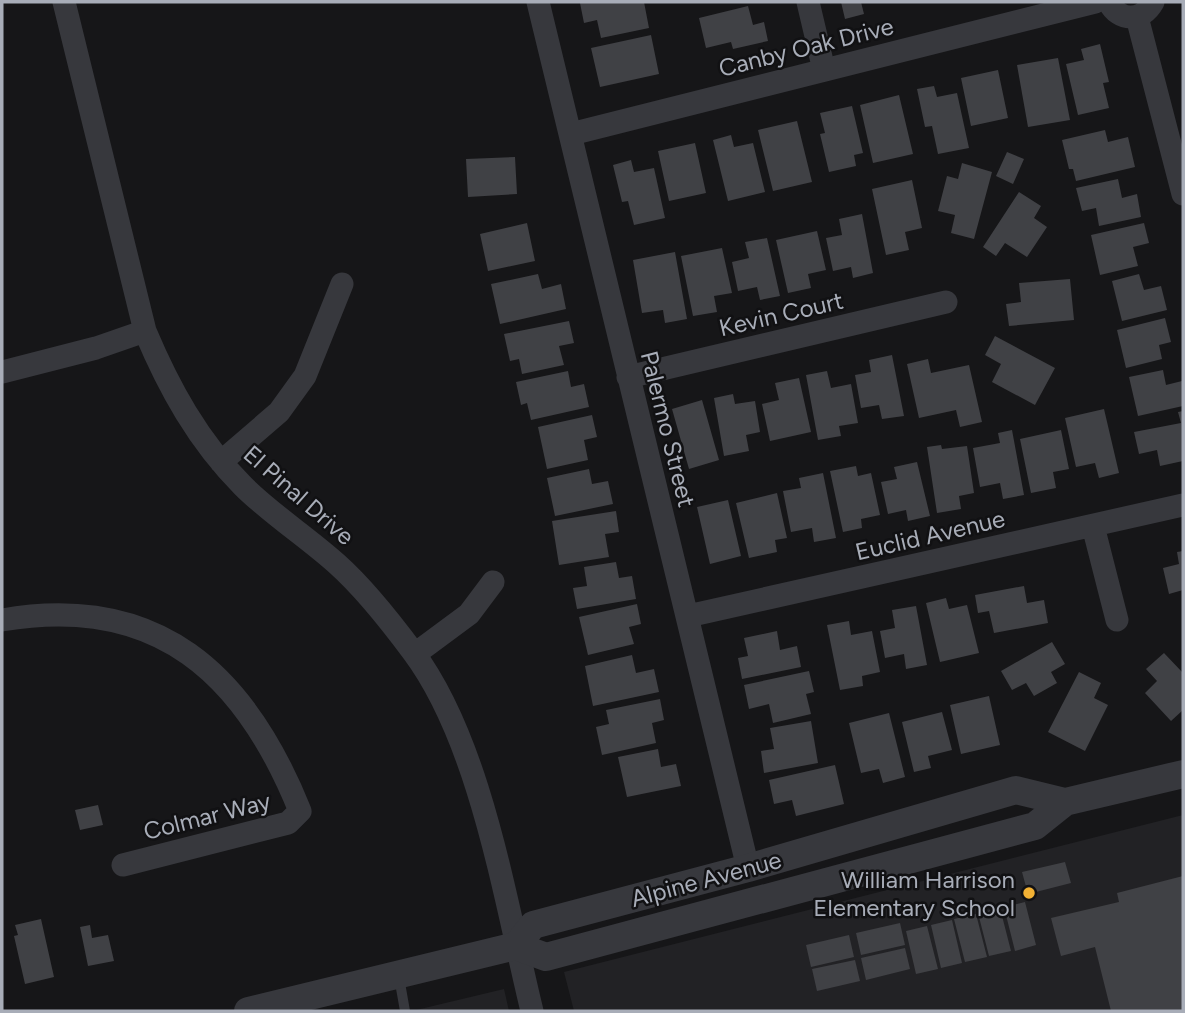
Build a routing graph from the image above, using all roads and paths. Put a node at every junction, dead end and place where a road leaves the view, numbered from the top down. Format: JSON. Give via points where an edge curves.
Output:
{"nodes":[{"id":1,"x":64,"y":2,"type":"edge"},
{"id":2,"x":538,"y":2,"type":"edge"},
{"id":3,"x":807,"y":2,"type":"edge"},
{"id":4,"x":1096,"y":2,"type":"edge"},
{"id":5,"x":1109,"y":2,"type":"edge"},
{"id":6,"x":1145,"y":9,"type":"edge"},
{"id":7,"x":824,"y":69,"type":"junction"},
{"id":8,"x":571,"y":134,"type":"junction"},
{"id":9,"x":1183,"y":194,"type":"edge"},
{"id":10,"x":342,"y":284,"type":"dead end"},
{"id":11,"x":946,"y":302,"type":"dead end"},
{"id":12,"x":145,"y":331,"type":"junction"},
{"id":13,"x":2,"y":372,"type":"edge"},
{"id":14,"x":628,"y":377,"type":"junction"},
{"id":15,"x":221,"y":462,"type":"junction"},
{"id":16,"x":1183,"y":505,"type":"edge"},
{"id":17,"x":1093,"y":526,"type":"junction"},
{"id":18,"x":493,"y":582,"type":"dead end"},
{"id":19,"x":688,"y":616,"type":"junction"},
{"id":20,"x":2,"y":620,"type":"edge"},
{"id":21,"x":1117,"y":620,"type":"dead end"},
{"id":22,"x":415,"y":654,"type":"junction"},
{"id":23,"x":1183,"y":774,"type":"edge"},
{"id":24,"x":1065,"y":802,"type":"junction"},
{"id":25,"x":123,"y":865,"type":"dead end"},
{"id":26,"x":748,"y":868,"type":"junction"},
{"id":27,"x":516,"y":946,"type":"junction"},
{"id":28,"x":399,"y":974,"type":"junction"},
{"id":29,"x":247,"y":1011,"type":"edge"},
{"id":30,"x":405,"y":1011,"type":"edge"},
{"id":31,"x":532,"y":1011,"type":"edge"}],
"edges":[{"from":1,"to":12,"type":"street","name":"El Pinal Drive"},
{"from":2,"to":8,"type":"street","name":"Palermo Street"},
{"from":3,"to":7,"type":"street"},
{"from":4,"to":7,"type":"street","name":"Canby Oak Drive"},
{"from":5,"to":6,"type":"street","via":[[1122,16]]},
{"from":6,"to":9,"type":"street"},
{"from":7,"to":8,"type":"street","name":"Canby Oak Drive"},
{"from":8,"to":14,"type":"street","name":"Palermo Street"},
{"from":10,"to":15,"type":"street","via":[[305,376],[279,412]]},
{"from":11,"to":14,"type":"street","name":"Kevin Court"},
{"from":12,"to":13,"type":"street"},
{"from":12,"to":15,"type":"street","name":"El Pinal Drive","via":[[182,410]]},
{"from":14,"to":19,"type":"street","name":"Palermo Street"},
{"from":15,"to":22,"type":"street","name":"El Pinal Drive","via":[[244,487],[340,566]]},
{"from":16,"to":17,"type":"street","name":"Euclid Avenue"},
{"from":17,"to":19,"type":"street","name":"Euclid Avenue"},
{"from":17,"to":21,"type":"street"},
{"from":18,"to":22,"type":"street","via":[[469,614]]},
{"from":19,"to":26,"type":"street","name":"Palermo Street"},
{"from":20,"to":25,"type":"street","name":"Colmar Way","via":[[49,614],[85,616],[135,627],[204,663],[264,733],[300,811],[288,823]]},
{"from":22,"to":27,"type":"street","name":"El Pinal Drive","via":[[469,766]]},
{"from":23,"to":24,"type":"street","name":"Alpine Avenue"},
{"from":24,"to":26,"type":"street","name":"Alpine Avenue","via":[[1017,790]]},
{"from":24,"to":27,"type":"street","name":"Alpine Avenue","via":[[1035,826],[784,895],[546,957]]},
{"from":26,"to":27,"type":"street","name":"Alpine Avenue","via":[[533,925]]},
{"from":27,"to":28,"type":"street","name":"Alpine Avenue"},
{"from":27,"to":31,"type":"street","name":"El Pinal Drive"},
{"from":28,"to":29,"type":"street","name":"Alpine Avenue"},
{"from":28,"to":30,"type":"lane"}]}
